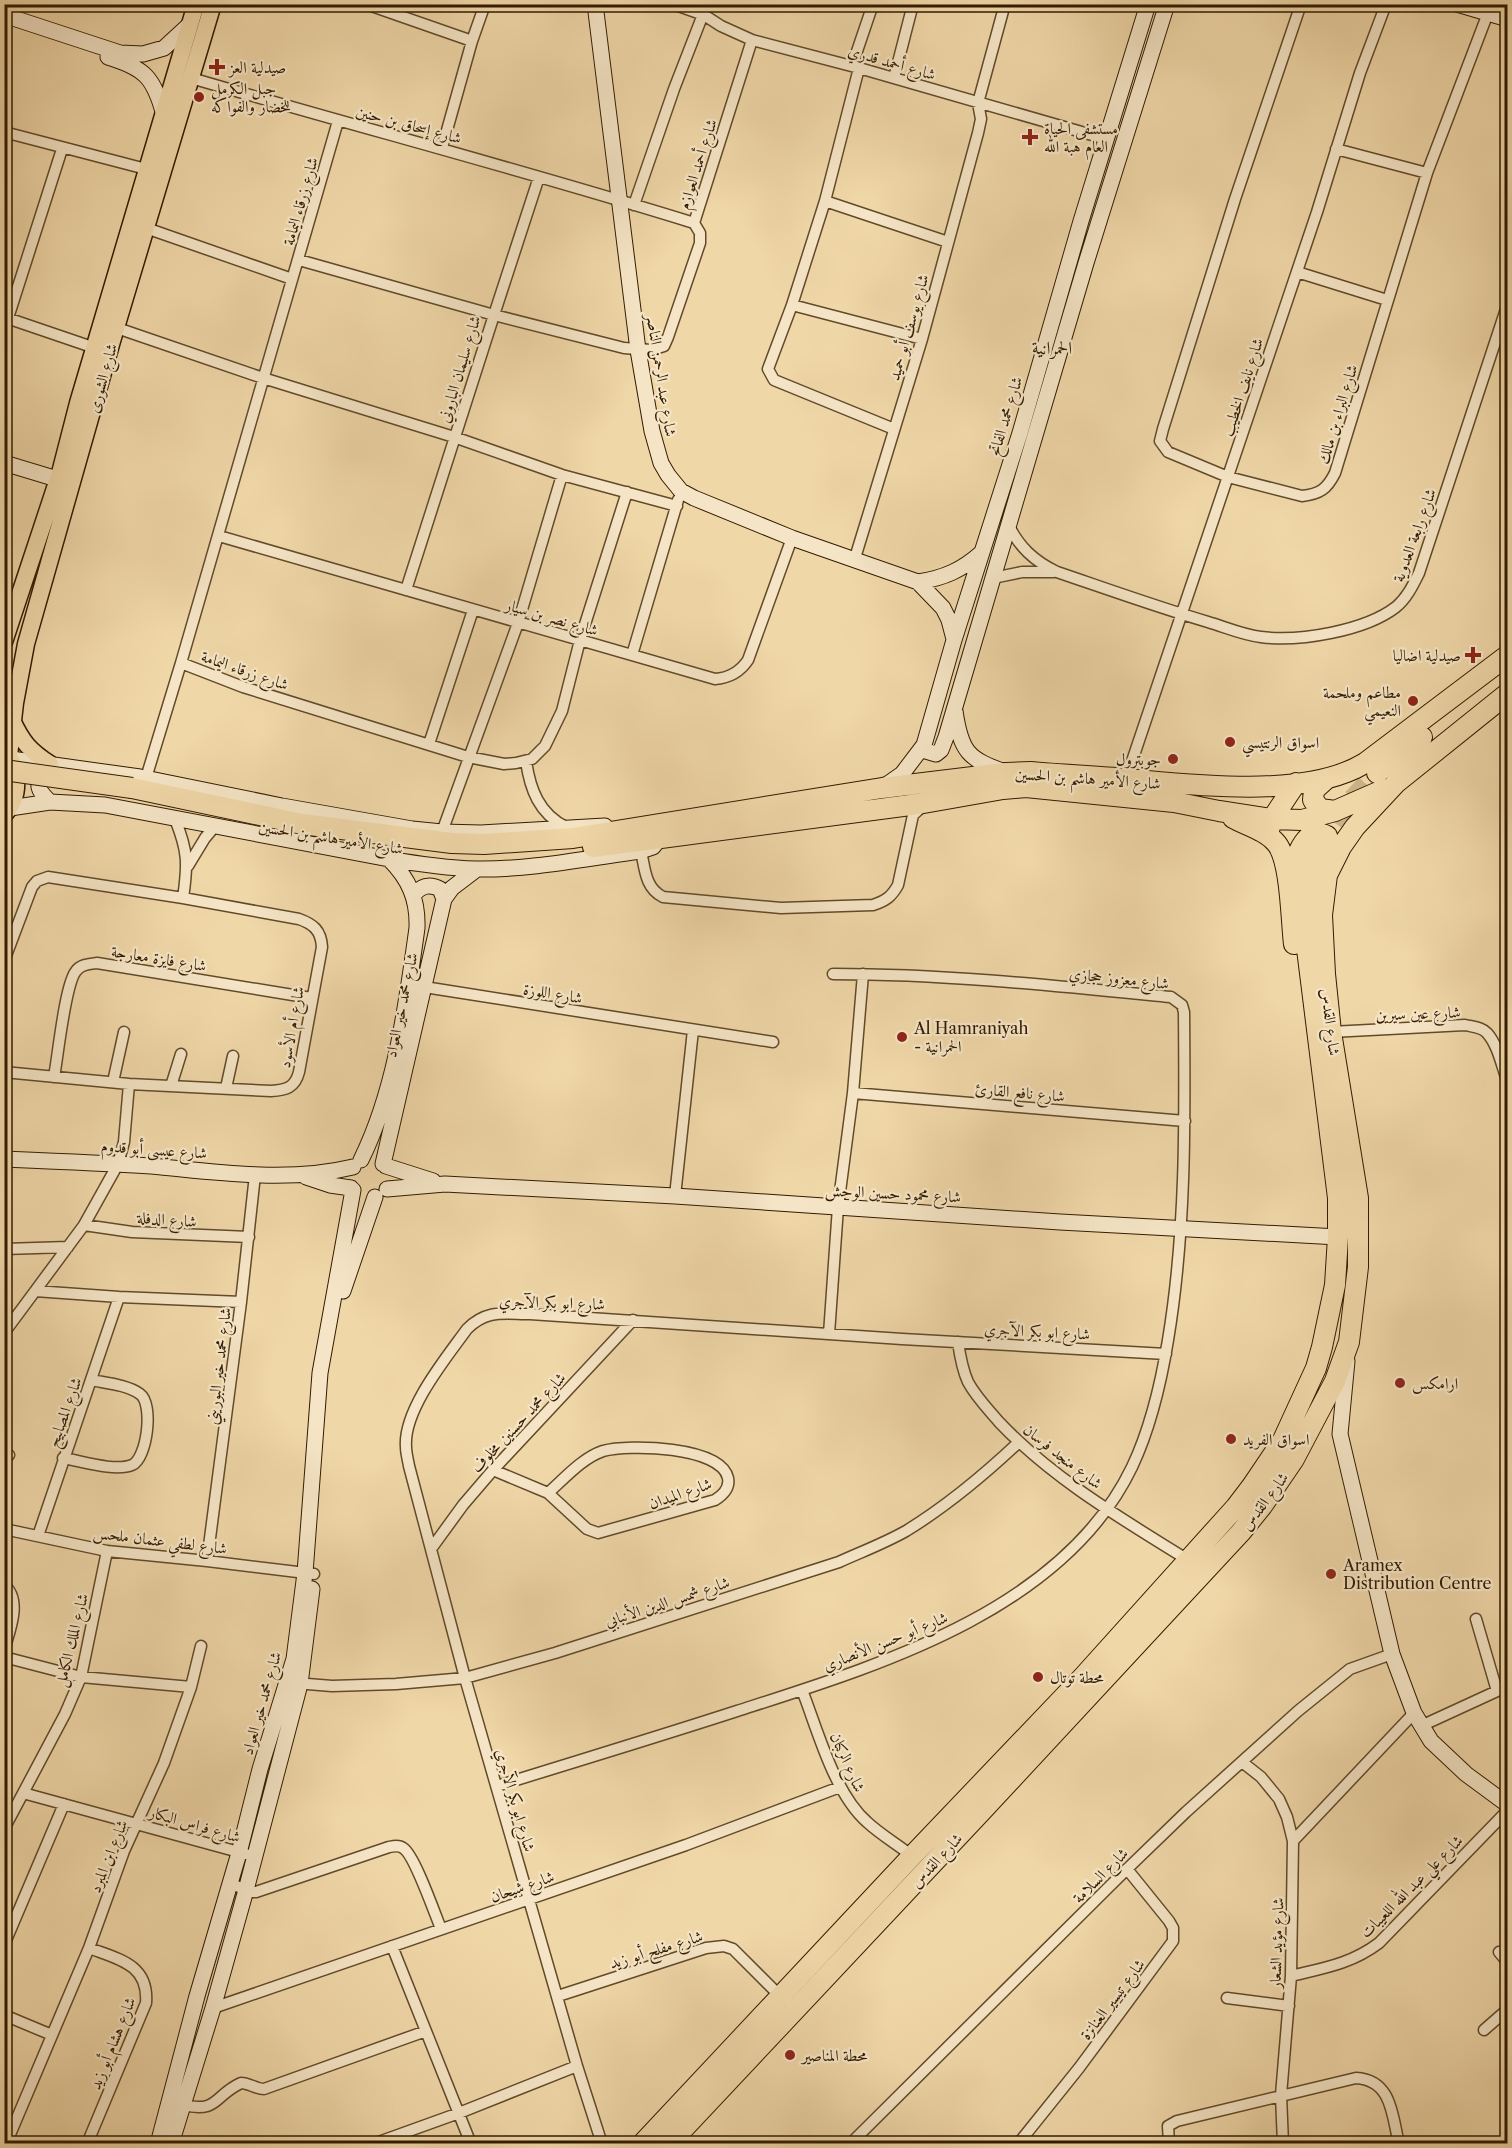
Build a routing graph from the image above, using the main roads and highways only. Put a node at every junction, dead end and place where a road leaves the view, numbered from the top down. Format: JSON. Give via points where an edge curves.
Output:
{"nodes":[{"id":1,"x":196,"y":4,"type":"edge"},
{"id":2,"x":213,"y":4,"type":"edge"},
{"id":3,"x":4,"y":642,"type":"edge"},
{"id":4,"x":1508,"y":655,"type":"edge"},
{"id":5,"x":1508,"y":667,"type":"edge"},
{"id":6,"x":1508,"y":693,"type":"edge"},
{"id":7,"x":10,"y":713,"type":"edge"},
{"id":8,"x":7,"y":759,"type":"edge"},
{"id":9,"x":50,"y":764,"type":"road end"},
{"id":10,"x":1377,"y":773,"type":"tunnel mouth"},
{"id":11,"x":4,"y":780,"type":"edge"},
{"id":12,"x":1325,"y":780,"type":"junction"},
{"id":13,"x":1296,"y":783,"type":"junction"},
{"id":14,"x":1396,"y":783,"type":"junction"},
{"id":15,"x":1249,"y":786,"type":"junction"},
{"id":16,"x":136,"y":788,"type":"junction"},
{"id":17,"x":7,"y":811,"type":"edge"},
{"id":18,"x":1219,"y":811,"type":"junction"},
{"id":19,"x":1335,"y":811,"type":"junction"},
{"id":20,"x":1241,"y":813,"type":"junction"},
{"id":21,"x":1270,"y":827,"type":"junction"},
{"id":22,"x":1317,"y":847,"type":"tunnel mouth"},
{"id":23,"x":1327,"y":875,"type":"junction"},
{"id":24,"x":1287,"y":881,"type":"junction"},
{"id":25,"x":1336,"y":1184,"type":"junction"},
{"id":26,"x":642,"y":2144,"type":"edge"},
{"id":27,"x":669,"y":2144,"type":"edge"}],
"edges":[{"from":1,"to":3,"type":"main road","name":"شارع الشورى","via":[[56,483]]},
{"from":2,"to":7,"type":"main road","name":"شارع الشورى","via":[[26,644]]},
{"from":4,"to":12,"type":"highway","name":"شارع الأمير هاشم بن الحسين","via":[[1365,763]]},
{"from":5,"to":10,"type":"highway"},
{"from":6,"to":14,"type":"highway","name":"شارع القدس"},
{"from":7,"to":8,"type":"main road","name":"شارع الشورى"},
{"from":7,"to":9,"type":"main road","via":[[31,752]]},
{"from":8,"to":16,"type":"highway","name":"شارع الأمير هاشم بن الحسين","bridge":true},
{"from":8,"to":17,"type":"main road","name":"شارع الشورى","via":[[16,771],[17,784]]},
{"from":11,"to":16,"type":"highway","name":"شارع الأمير هاشم بن الحسين"},
{"from":12,"to":13,"type":"highway","name":"شارع الأمير هاشم بن الحسين"},
{"from":12,"to":19,"type":"highway","via":[[1314,790],[1313,800],[1320,809]]},
{"from":13,"to":15,"type":"highway","name":"شارع الأمير هاشم بن الحسين"},
{"from":13,"to":21,"type":"highway"},
{"from":14,"to":19,"type":"highway","name":"شارع الأمير هاشم بن الحسين"},
{"from":14,"to":23,"type":"highway","name":"شارع القدس","via":[[1355,827]]},
{"from":15,"to":16,"type":"highway","name":"شارع الأمير هاشم بن الحسين","via":[[1006,773],[882,788],[573,838],[484,844],[302,824]]},
{"from":15,"to":20,"type":"highway","via":[[1259,793],[1262,802],[1254,810]]},
{"from":16,"to":18,"type":"highway","name":"شارع الأمير هاشم بن الحسين","via":[[344,842],[444,854],[569,850],[905,814],[934,801],[1035,787],[1174,802]]},
{"from":18,"to":20,"type":"highway","name":"شارع الأمير هاشم بن الحسين"},
{"from":18,"to":21,"type":"highway"},
{"from":19,"to":21,"type":"highway","name":"شارع الأمير هاشم بن الحسين"},
{"from":20,"to":21,"type":"highway","name":"شارع الأمير هاشم بن الحسين"},
{"from":21,"to":24,"type":"highway","via":[[1281,851]]},
{"from":22,"to":25,"type":"highway","name":"شارع القدس","via":[[1303,906]]},
{"from":23,"to":24,"type":"highway","via":[[1329,841],[1318,833],[1305,839]]},
{"from":23,"to":27,"type":"highway","name":"شارع القدس","via":[[1322,922],[1331,1032],[1358,1198],[1358,1267],[1349,1342],[1317,1419],[1281,1480],[1241,1532]]},
{"from":24,"to":25,"type":"highway","via":[[1320,1151]]},
{"from":25,"to":26,"type":"highway","name":"شارع القدس","via":[[1335,1285],[1322,1347],[1283,1440],[1252,1486],[1082,1678]]}]}
